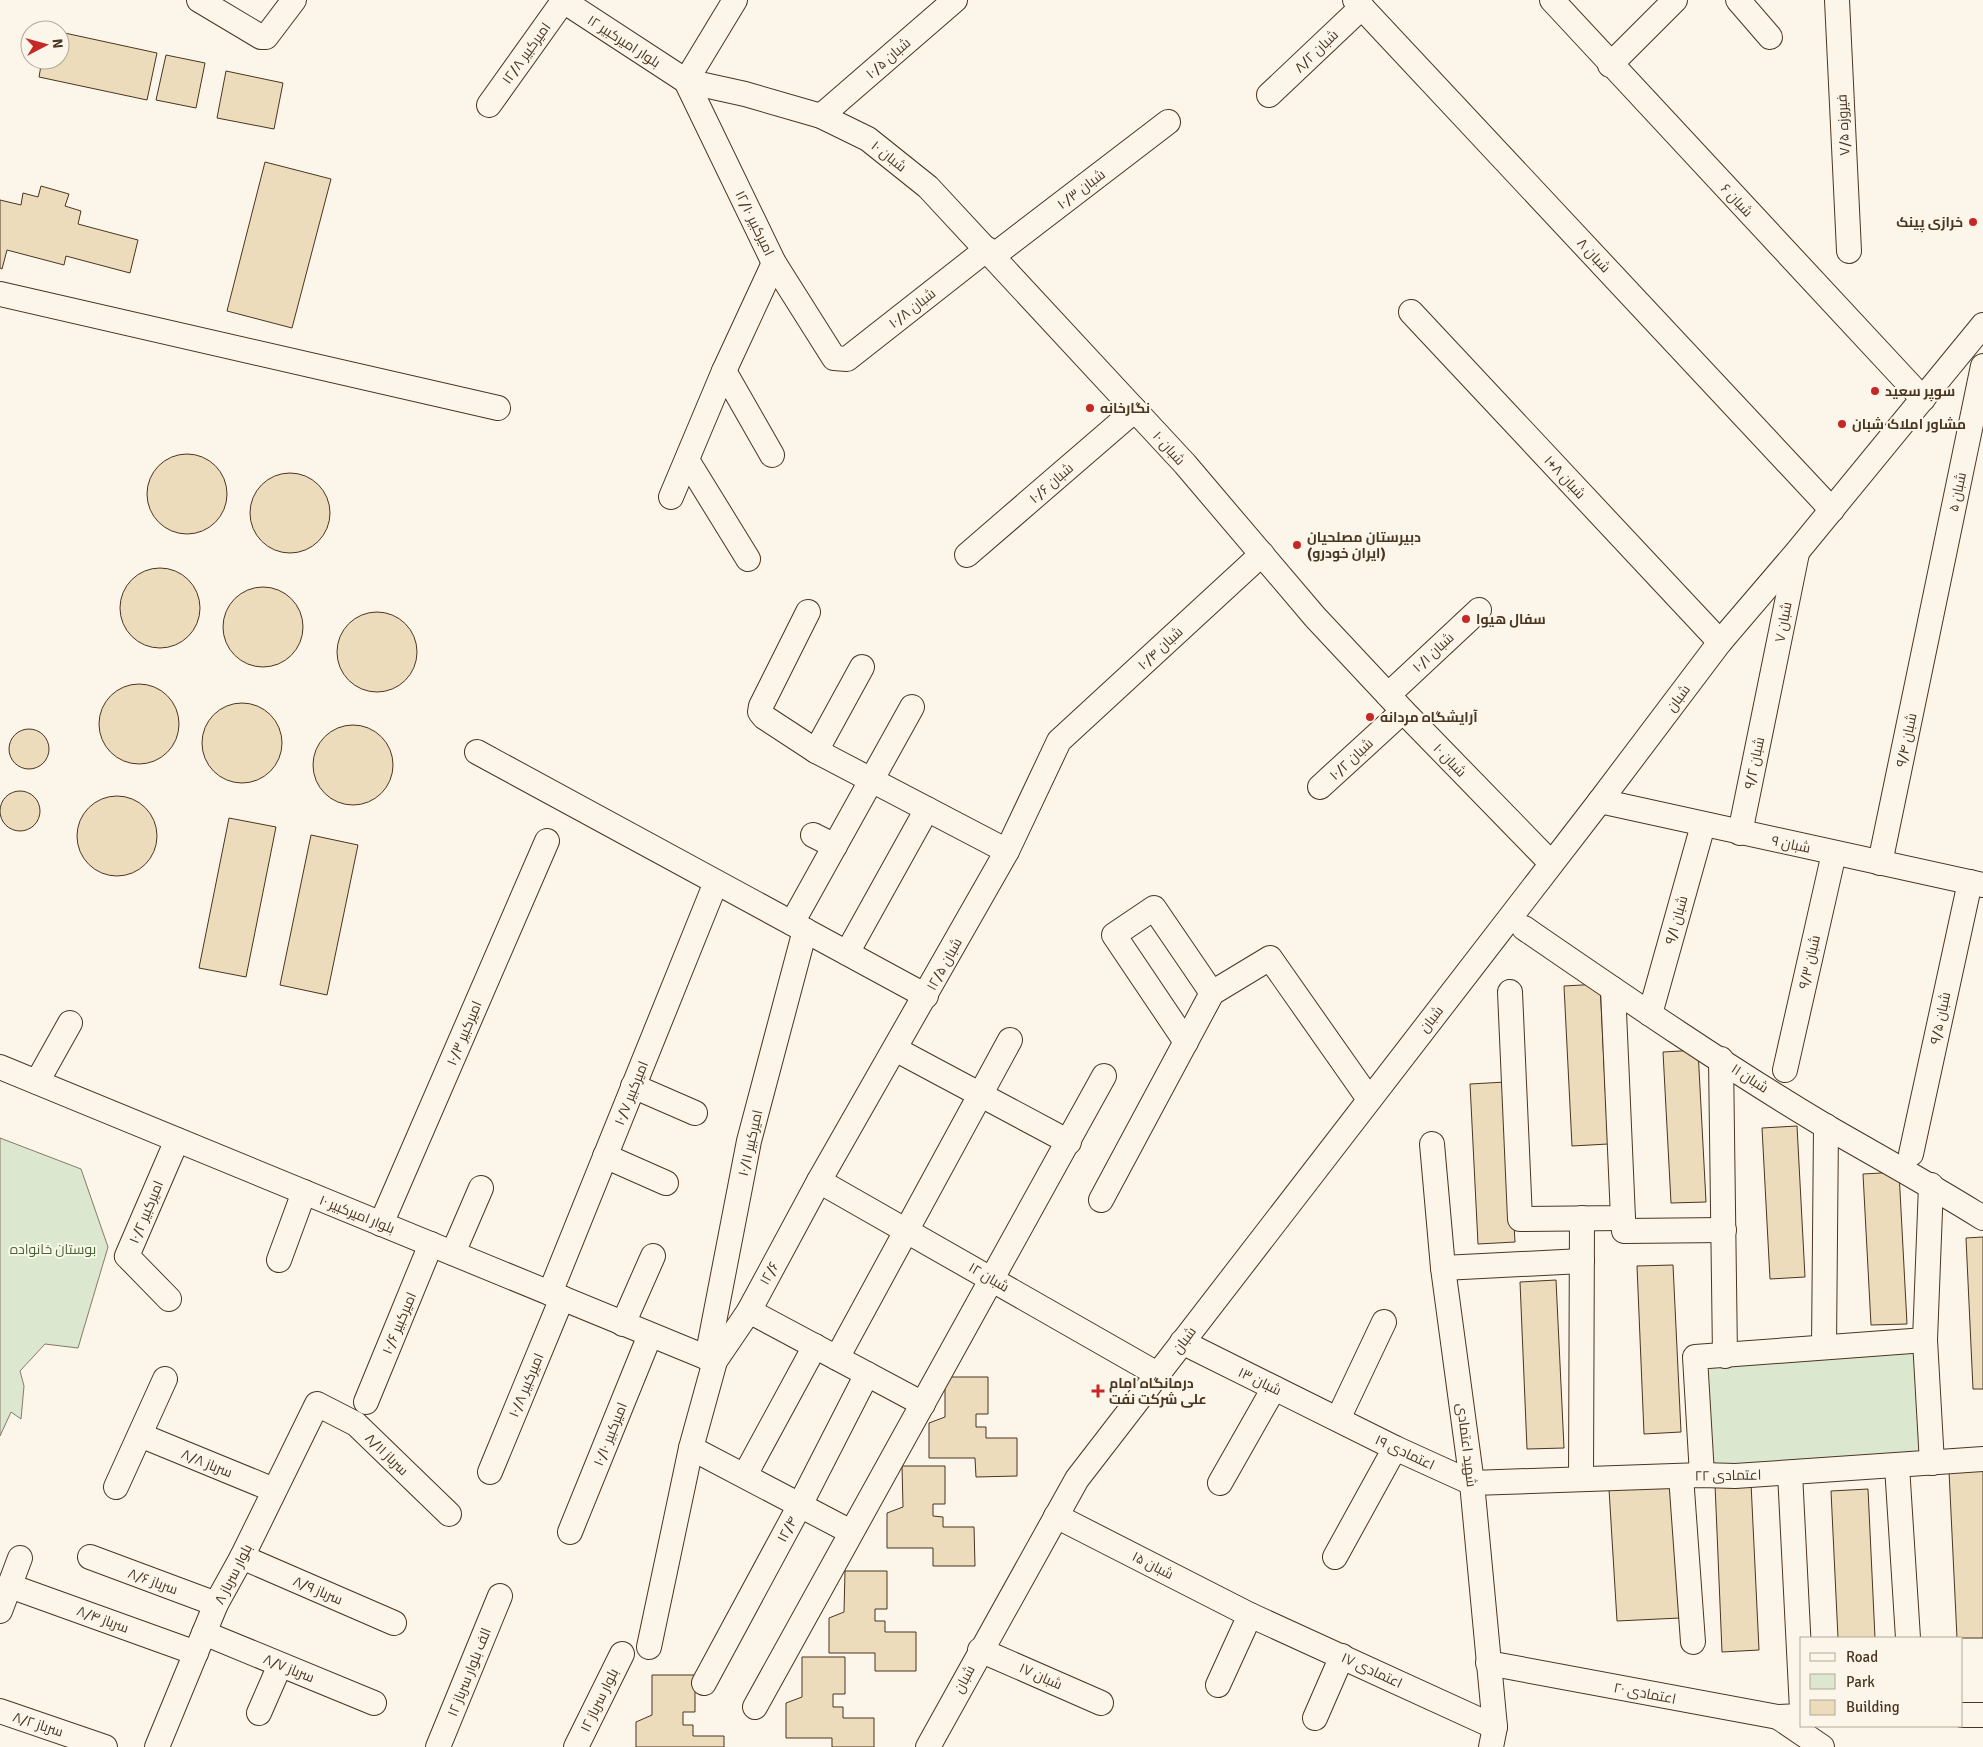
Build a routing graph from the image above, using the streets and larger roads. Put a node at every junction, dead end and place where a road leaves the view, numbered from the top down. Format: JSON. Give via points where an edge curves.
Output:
{"nodes":[{"id":1,"x":200,"y":0,"type":"edge"},
{"id":2,"x":294,"y":0,"type":"edge"},
{"id":3,"x":563,"y":0,"type":"edge"},
{"id":4,"x":736,"y":0,"type":"edge"},
{"id":5,"x":955,"y":0,"type":"edge"},
{"id":6,"x":1552,"y":0,"type":"edge"},
{"id":7,"x":1675,"y":0,"type":"edge"},
{"id":8,"x":1738,"y":0,"type":"edge"},
{"id":9,"x":1837,"y":0,"type":"edge"},
{"id":10,"x":1358,"y":3,"type":"edge"},
{"id":11,"x":1770,"y":36,"type":"dead end"},
{"id":12,"x":1610,"y":64,"type":"junction"},
{"id":13,"x":686,"y":81,"type":"junction"},
{"id":14,"x":1270,"y":95,"type":"dead end"},
{"id":15,"x":489,"y":104,"type":"dead end"},
{"id":16,"x":822,"y":116,"type":"junction"},
{"id":17,"x":1168,"y":122,"type":"dead end"},
{"id":18,"x":1848,"y":251,"type":"dead end"},
{"id":19,"x":990,"y":253,"type":"junction"},
{"id":20,"x":774,"y":262,"type":"junction"},
{"id":21,"x":0,"y":294,"type":"edge"},
{"id":22,"x":1411,"y":312,"type":"dead end"},
{"id":23,"x":1983,"y":325,"type":"edge"},
{"id":24,"x":834,"y":358,"type":"joint"},
{"id":25,"x":1983,"y":366,"type":"edge"},
{"id":26,"x":724,"y":371,"type":"junction"},
{"id":27,"x":1923,"y":399,"type":"junction"},
{"id":28,"x":498,"y":408,"type":"dead end"},
{"id":29,"x":1135,"y":410,"type":"junction"},
{"id":30,"x":772,"y":455,"type":"dead end"},
{"id":31,"x":687,"y":460,"type":"junction"},
{"id":32,"x":671,"y":497,"type":"dead end"},
{"id":33,"x":1832,"y":510,"type":"junction"},
{"id":34,"x":1797,"y":552,"type":"junction"},
{"id":35,"x":1262,"y":554,"type":"junction"},
{"id":36,"x":967,"y":555,"type":"dead end"},
{"id":37,"x":748,"y":559,"type":"dead end"},
{"id":38,"x":1479,"y":610,"type":"dead end"},
{"id":39,"x":808,"y":612,"type":"dead end"},
{"id":40,"x":1931,"y":617,"type":"joint"},
{"id":41,"x":1720,"y":642,"type":"junction"},
{"id":42,"x":862,"y":667,"type":"dead end"},
{"id":43,"x":1769,"y":693,"type":"joint"},
{"id":44,"x":1395,"y":703,"type":"junction"},
{"id":45,"x":912,"y":707,"type":"dead end"},
{"id":46,"x":1059,"y":741,"type":"joint"},
{"id":47,"x":816,"y":751,"type":"junction"},
{"id":48,"x":476,"y":752,"type":"dead end"},
{"id":49,"x":873,"y":781,"type":"junction"},
{"id":50,"x":1320,"y":787,"type":"dead end"},
{"id":51,"x":1600,"y":801,"type":"junction"},
{"id":52,"x":927,"y":809,"type":"junction"},
{"id":53,"x":1703,"y":825,"type":"junction"},
{"id":54,"x":1740,"y":833,"type":"junction"},
{"id":55,"x":813,"y":834,"type":"dead end"},
{"id":56,"x":547,"y":841,"type":"dead end"},
{"id":57,"x":835,"y":846,"type":"junction"},
{"id":58,"x":1007,"y":851,"type":"junction"},
{"id":59,"x":1834,"y":853,"type":"junction"},
{"id":60,"x":1551,"y":863,"type":"junction"},
{"id":61,"x":1880,"y":863,"type":"junction"},
{"id":62,"x":1976,"y":884,"type":"edge"},
{"id":63,"x":712,"y":892,"type":"dead end"},
{"id":64,"x":798,"y":926,"type":"junction"},
{"id":65,"x":1524,"y":928,"type":"dead end"},
{"id":66,"x":848,"y":953,"type":"junction"},
{"id":67,"x":1613,"y":989,"type":"junction"},
{"id":68,"x":1510,"y":992,"type":"dead end"},
{"id":69,"x":1212,"y":993,"type":"junction"},
{"id":70,"x":926,"y":996,"type":"junction"},
{"id":71,"x":1650,"y":1014,"type":"junction"},
{"id":72,"x":70,"y":1023,"type":"dead end"},
{"id":73,"x":1010,"y":1040,"type":"dead end"},
{"id":74,"x":1186,"y":1042,"type":"junction"},
{"id":75,"x":895,"y":1049,"type":"junction"},
{"id":76,"x":1721,"y":1059,"type":"junction"},
{"id":77,"x":0,"y":1067,"type":"edge"},
{"id":78,"x":1785,"y":1070,"type":"dead end"},
{"id":79,"x":1104,"y":1076,"type":"dead end"},
{"id":80,"x":37,"y":1082,"type":"junction"},
{"id":81,"x":633,"y":1086,"type":"junction"},
{"id":82,"x":980,"y":1097,"type":"junction"},
{"id":83,"x":1370,"y":1099,"type":"junction"},
{"id":84,"x":695,"y":1113,"type":"dead end"},
{"id":85,"x":1826,"y":1126,"type":"junction"},
{"id":86,"x":177,"y":1140,"type":"junction"},
{"id":87,"x":1069,"y":1142,"type":"junction"},
{"id":88,"x":1432,"y":1144,"type":"dead end"},
{"id":89,"x":1911,"y":1154,"type":"dead end"},
{"id":90,"x":605,"y":1156,"type":"junction"},
{"id":91,"x":819,"y":1181,"type":"junction"},
{"id":92,"x":666,"y":1183,"type":"dead end"},
{"id":93,"x":1931,"y":1185,"type":"junction"},
{"id":94,"x":481,"y":1188,"type":"dead end"},
{"id":95,"x":304,"y":1192,"type":"junction"},
{"id":96,"x":1101,"y":1200,"type":"dead end"},
{"id":97,"x":1582,"y":1218,"type":"junction"},
{"id":98,"x":1623,"y":1218,"type":"junction"},
{"id":99,"x":1983,"y":1218,"type":"edge"},
{"id":100,"x":381,"y":1224,"type":"junction"},
{"id":101,"x":906,"y":1229,"type":"junction"},
{"id":102,"x":1724,"y":1230,"type":"junction"},
{"id":103,"x":431,"y":1244,"type":"junction"},
{"id":104,"x":453,"y":1253,"type":"junction"},
{"id":105,"x":652,"y":1256,"type":"dead end"},
{"id":106,"x":279,"y":1260,"type":"dead end"},
{"id":107,"x":1582,"y":1261,"type":"junction"},
{"id":108,"x":1443,"y":1268,"type":"junction"},
{"id":109,"x":991,"y":1278,"type":"junction"},
{"id":110,"x":556,"y":1296,"type":"junction"},
{"id":111,"x":169,"y":1299,"type":"dead end"},
{"id":112,"x":749,"y":1311,"type":"junction"},
{"id":113,"x":1384,"y":1322,"type":"dead end"},
{"id":114,"x":623,"y":1324,"type":"junction"},
{"id":115,"x":650,"y":1335,"type":"junction"},
{"id":116,"x":1925,"y":1340,"type":"junction"},
{"id":117,"x":1182,"y":1342,"type":"junction"},
{"id":118,"x":815,"y":1346,"type":"junction"},
{"id":119,"x":1824,"y":1347,"type":"junction"},
{"id":120,"x":1725,"y":1356,"type":"junction"},
{"id":121,"x":837,"y":1358,"type":"junction"},
{"id":122,"x":711,"y":1360,"type":"junction"},
{"id":123,"x":867,"y":1374,"type":"junction"},
{"id":124,"x":1159,"y":1375,"type":"junction"},
{"id":125,"x":165,"y":1379,"type":"dead end"},
{"id":126,"x":1274,"y":1388,"type":"junction"},
{"id":127,"x":366,"y":1402,"type":"dead end"},
{"id":128,"x":317,"y":1404,"type":"joint"},
{"id":129,"x":922,"y":1404,"type":"junction"},
{"id":130,"x":1338,"y":1419,"type":"junction"},
{"id":131,"x":140,"y":1435,"type":"junction"},
{"id":132,"x":691,"y":1448,"type":"junction"},
{"id":133,"x":1395,"y":1448,"type":"junction"},
{"id":134,"x":1983,"y":1459,"type":"edge"},
{"id":135,"x":1932,"y":1463,"type":"junction"},
{"id":136,"x":1897,"y":1466,"type":"junction"},
{"id":137,"x":490,"y":1472,"type":"dead end"},
{"id":138,"x":1790,"y":1473,"type":"junction"},
{"id":139,"x":745,"y":1475,"type":"junction"},
{"id":140,"x":1691,"y":1476,"type":"junction"},
{"id":141,"x":1582,"y":1479,"type":"junction"},
{"id":142,"x":1220,"y":1483,"type":"dead end"},
{"id":143,"x":1472,"y":1483,"type":"junction"},
{"id":144,"x":116,"y":1487,"type":"dead end"},
{"id":145,"x":274,"y":1490,"type":"junction"},
{"id":146,"x":800,"y":1505,"type":"junction"},
{"id":147,"x":449,"y":1514,"type":"dead end"},
{"id":148,"x":1056,"y":1516,"type":"junction"},
{"id":149,"x":570,"y":1532,"type":"dead end"},
{"id":150,"x":850,"y":1532,"type":"junction"},
{"id":151,"x":242,"y":1557,"type":"junction"},
{"id":152,"x":1335,"y":1557,"type":"dead end"},
{"id":153,"x":20,"y":1558,"type":"dead end"},
{"id":154,"x":90,"y":1558,"type":"dead end"},
{"id":155,"x":10,"y":1586,"type":"junction"},
{"id":156,"x":500,"y":1596,"type":"dead end"},
{"id":157,"x":216,"y":1604,"type":"junction"},
{"id":158,"x":0,"y":1611,"type":"edge"},
{"id":159,"x":1250,"y":1615,"type":"junction"},
{"id":160,"x":394,"y":1623,"type":"dead end"},
{"id":161,"x":1908,"y":1637,"type":"edge"},
{"id":162,"x":1693,"y":1642,"type":"dead end"},
{"id":163,"x":200,"y":1643,"type":"junction"},
{"id":164,"x":649,"y":1647,"type":"dead end"},
{"id":165,"x":980,"y":1650,"type":"junction"},
{"id":166,"x":622,"y":1654,"type":"dead end"},
{"id":167,"x":1342,"y":1656,"type":"junction"},
{"id":168,"x":1488,"y":1664,"type":"junction"},
{"id":169,"x":280,"y":1665,"type":"junction"},
{"id":170,"x":1800,"y":1670,"type":"edge"},
{"id":171,"x":704,"y":1683,"type":"dead end"},
{"id":172,"x":1218,"y":1686,"type":"dead end"},
{"id":173,"x":374,"y":1703,"type":"dead end"},
{"id":174,"x":1101,"y":1703,"type":"dead end"},
{"id":175,"x":755,"y":1707,"type":"dead end"},
{"id":176,"x":0,"y":1711,"type":"edge"},
{"id":177,"x":259,"y":1713,"type":"dead end"},
{"id":178,"x":1963,"y":1715,"type":"edge"},
{"id":179,"x":1983,"y":1715,"type":"edge"},
{"id":180,"x":1800,"y":1716,"type":"edge"},
{"id":181,"x":1778,"y":1717,"type":"junction"},
{"id":182,"x":1315,"y":1718,"type":"dead end"},
{"id":183,"x":1493,"y":1737,"type":"edge"},
{"id":184,"x":105,"y":1747,"type":"edge"},
{"id":185,"x":157,"y":1747,"type":"edge"},
{"id":186,"x":438,"y":1747,"type":"edge"},
{"id":187,"x":576,"y":1747,"type":"edge"},
{"id":188,"x":928,"y":1747,"type":"edge"},
{"id":189,"x":1822,"y":1747,"type":"edge"}],
"edges":[{"from":1,"to":2,"type":"street","via":[[266,38]]},
{"from":3,"to":13,"type":"street","name":"۱۲ بلوار امیرکبیر"},
{"from":3,"to":15,"type":"street","name":"۱۲/۸ امیرکبیر"},
{"from":4,"to":13,"type":"street"},
{"from":5,"to":16,"type":"street","name":"۱۰/۵ شبان"},
{"from":6,"to":12,"type":"street","name":"۶ شبان"},
{"from":7,"to":12,"type":"street"},
{"from":8,"to":11,"type":"street"},
{"from":9,"to":18,"type":"street","name":"۷/۵ فیروزه"},
{"from":10,"to":14,"type":"street","name":"۸/۲ شبان"},
{"from":10,"to":33,"type":"street","name":"۸ شبان"},
{"from":12,"to":27,"type":"street","name":"۶ شبان"},
{"from":13,"to":16,"type":"street","name":"۱۰ شبان"},
{"from":13,"to":20,"type":"street","name":"۱۲/۱۰ امیرکبیر"},
{"from":16,"to":19,"type":"street","name":"۱۰ شبان","via":[[868,140],[928,187]]},
{"from":17,"to":19,"type":"street","name":"۱۰/۳ شبان"},
{"from":19,"to":24,"type":"street","name":"۱۰/۸ شبان","via":[[847,359]]},
{"from":19,"to":29,"type":"street","name":"۱۰ شبان"},
{"from":20,"to":24,"type":"street","name":"۱۲/۱۰ امیرکبیر"},
{"from":20,"to":26,"type":"street"},
{"from":21,"to":28,"type":"street"},
{"from":22,"to":41,"type":"street","name":"۱+۸ شبان"},
{"from":23,"to":27,"type":"street","name":"شبان"},
{"from":25,"to":40,"type":"street","name":"۵ شبان"},
{"from":26,"to":30,"type":"street"},
{"from":26,"to":31,"type":"street"},
{"from":27,"to":33,"type":"street","name":"شبان"},
{"from":29,"to":35,"type":"street","name":"۱۰ شبان"},
{"from":29,"to":36,"type":"street","name":"۱۰/۶ شبان"},
{"from":31,"to":32,"type":"street"},
{"from":31,"to":37,"type":"street"},
{"from":33,"to":34,"type":"street","name":"شبان"},
{"from":34,"to":41,"type":"street","name":"شبان"},
{"from":34,"to":43,"type":"street","name":"۷ شبان"},
{"from":35,"to":44,"type":"street","name":"۱۰ شبان"},
{"from":35,"to":46,"type":"street","name":"۱۰/۴ شبان"},
{"from":38,"to":44,"type":"street","name":"۱۰/۱ شبان"},
{"from":39,"to":47,"type":"street","via":[[760,706],[760,712]]},
{"from":40,"to":61,"type":"street","name":"۹/۴ شبان"},
{"from":41,"to":51,"type":"street","name":"شبان"},
{"from":42,"to":47,"type":"street"},
{"from":43,"to":54,"type":"street","name":"۹/۲ شبان"},
{"from":44,"to":50,"type":"street","name":"۱۰/۲ شبان"},
{"from":44,"to":60,"type":"street","name":"۱۰ شبان"},
{"from":45,"to":49,"type":"street","name":"۱۰/۱۱ امیرکبیر"},
{"from":46,"to":58,"type":"street","name":"۱۲/۵ شبان"},
{"from":47,"to":49,"type":"street"},
{"from":48,"to":64,"type":"street"},
{"from":49,"to":52,"type":"street"},
{"from":49,"to":57,"type":"street","name":"۱۰/۱۱ امیرکبیر"},
{"from":51,"to":53,"type":"street","name":"۹ شبان"},
{"from":51,"to":60,"type":"street","name":"شبان"},
{"from":52,"to":58,"type":"street"},
{"from":52,"to":66,"type":"street","via":[[882,872]]},
{"from":53,"to":54,"type":"street","name":"۹ شبان"},
{"from":53,"to":71,"type":"street","name":"۹/۱ شبان"},
{"from":54,"to":59,"type":"street","name":"۹ شبان"},
{"from":55,"to":57,"type":"street"},
{"from":56,"to":100,"type":"street","name":"۱۰/۳ امیرکبیر"},
{"from":57,"to":64,"type":"street","name":"۱۰/۱۱ امیرکبیر"},
{"from":58,"to":70,"type":"street","name":"۱۲/۵ شبان"},
{"from":59,"to":61,"type":"street","name":"۹ شبان"},
{"from":59,"to":78,"type":"street","name":"۹/۳ شبان"},
{"from":60,"to":83,"type":"street","name":"شبان"},
{"from":61,"to":62,"type":"street","name":"۹ شبان"},
{"from":62,"to":89,"type":"street","name":"۹/۵ شبان"},
{"from":63,"to":81,"type":"street","name":"۱۰/۷ امیرکبیر"},
{"from":64,"to":66,"type":"street"},
{"from":64,"to":122,"type":"street","name":"۱۰/۱۱ امیرکبیر","via":[[749,1141]]},
{"from":65,"to":67,"type":"street","name":"۱۱ شبان"},
{"from":66,"to":70,"type":"street"},
{"from":67,"to":71,"type":"street","name":"۱۱ شبان"},
{"from":67,"to":98,"type":"street"},
{"from":68,"to":97,"type":"street","via":[[1520,1219]]},
{"from":69,"to":74,"type":"street"},
{"from":69,"to":74,"type":"street","via":[[1154,908],[1114,936]]},
{"from":69,"to":83,"type":"street","via":[[1270,958]]},
{"from":70,"to":75,"type":"street","name":"۱۲/۵ شبان"},
{"from":71,"to":76,"type":"street","name":"۱۱ شبان"},
{"from":72,"to":80,"type":"street"},
{"from":73,"to":82,"type":"street"},
{"from":74,"to":96,"type":"street"},
{"from":75,"to":82,"type":"street"},
{"from":75,"to":91,"type":"street","name":"۱۲/۵ شبان"},
{"from":76,"to":85,"type":"street","name":"۱۱ شبان"},
{"from":76,"to":102,"type":"street"},
{"from":77,"to":80,"type":"street","name":"۱۰ بلوار امیرکبیر"},
{"from":79,"to":87,"type":"street"},
{"from":80,"to":86,"type":"street","name":"۱۰ بلوار امیرکبیر"},
{"from":81,"to":84,"type":"street"},
{"from":81,"to":90,"type":"street","name":"۱۰/۷ امیرکبیر"},
{"from":82,"to":87,"type":"street"},
{"from":82,"to":101,"type":"street"},
{"from":83,"to":117,"type":"street","name":"شبان"},
{"from":85,"to":93,"type":"street","name":"۱۱ شبان"},
{"from":85,"to":119,"type":"street"},
{"from":86,"to":95,"type":"street","name":"۱۰ بلوار امیرکبیر"},
{"from":86,"to":111,"type":"street","name":"۱۰/۲ امیرکبیر","via":[[127,1256]]},
{"from":87,"to":109,"type":"street"},
{"from":88,"to":108,"type":"street","name":"شهید اعتمادی"},
{"from":90,"to":92,"type":"street"},
{"from":90,"to":110,"type":"street","name":"۱۰/۷ امیرکبیر"},
{"from":91,"to":101,"type":"street","name":"۱۲ شبان"},
{"from":91,"to":112,"type":"street","name":"۱۲/۶"},
{"from":93,"to":99,"type":"street","name":"۱۱ شبان"},
{"from":93,"to":116,"type":"street"},
{"from":94,"to":104,"type":"street"},
{"from":95,"to":100,"type":"street","name":"۱۰ بلوار امیرکبیر"},
{"from":95,"to":106,"type":"street"},
{"from":97,"to":98,"type":"street"},
{"from":97,"to":107,"type":"street"},
{"from":98,"to":102,"type":"street","via":[[1624,1231]]},
{"from":100,"to":103,"type":"street","name":"۱۰ بلوار امیرکبیر"},
{"from":101,"to":109,"type":"street","name":"۱۲ شبان"},
{"from":101,"to":121,"type":"street"},
{"from":102,"to":120,"type":"street"},
{"from":103,"to":104,"type":"street","name":"۱۰ بلوار امیرکبیر"},
{"from":103,"to":127,"type":"street","name":"۱۰/۶ امیرکبیر"},
{"from":104,"to":110,"type":"street","name":"۱۰ بلوار امیرکبیر"},
{"from":105,"to":114,"type":"street"},
{"from":107,"to":108,"type":"street"},
{"from":107,"to":141,"type":"street"},
{"from":108,"to":143,"type":"street","name":"شهید اعتمادی"},
{"from":109,"to":124,"type":"street","name":"۱۲ شبان"},
{"from":109,"to":129,"type":"street"},
{"from":110,"to":114,"type":"street","name":"۱۰ بلوار امیرکبیر"},
{"from":110,"to":137,"type":"street","name":"۱۰/۸ امیرکبیر"},
{"from":112,"to":118,"type":"street"},
{"from":112,"to":122,"type":"street","name":"۱۲/۶"},
{"from":113,"to":130,"type":"street"},
{"from":114,"to":115,"type":"street","name":"۱۰ بلوار امیرکبیر"},
{"from":115,"to":122,"type":"street","name":"۱۰ بلوار امیرکبیر"},
{"from":115,"to":149,"type":"street","name":"۱۰/۱۰ امیرکبیر"},
{"from":116,"to":119,"type":"street"},
{"from":116,"to":135,"type":"street"},
{"from":117,"to":124,"type":"street","name":"شبان"},
{"from":117,"to":126,"type":"street","name":"۱۳ شبان"},
{"from":118,"to":121,"type":"street"},
{"from":118,"to":139,"type":"street"},
{"from":119,"to":120,"type":"street"},
{"from":120,"to":140,"type":"street","via":[[1695,1357]]},
{"from":121,"to":123,"type":"street"},
{"from":122,"to":132,"type":"street"},
{"from":123,"to":129,"type":"street"},
{"from":123,"to":146,"type":"street","name":"۱۲/۴"},
{"from":124,"to":148,"type":"street","name":"شبان","via":[[1076,1479]]},
{"from":125,"to":131,"type":"street"},
{"from":126,"to":130,"type":"street","name":"۱۳ شبان"},
{"from":126,"to":142,"type":"street"},
{"from":128,"to":145,"type":"street","name":"۸ بلوار سرباز"},
{"from":128,"to":147,"type":"street","name":"۸/۱۱ سرباز","via":[[356,1424]]},
{"from":129,"to":150,"type":"street"},
{"from":130,"to":133,"type":"street","name":"۱۹ اعتمادی"},
{"from":131,"to":144,"type":"street"},
{"from":131,"to":145,"type":"street","name":"۸/۸ سرباز"},
{"from":132,"to":139,"type":"street"},
{"from":132,"to":164,"type":"street"},
{"from":133,"to":143,"type":"street","name":"۱۹ اعتمادی"},
{"from":133,"to":152,"type":"street"},
{"from":134,"to":135,"type":"street","name":"۲۲ اعتمادی"},
{"from":135,"to":136,"type":"street","name":"۲۲ اعتمادی"},
{"from":136,"to":138,"type":"street","name":"۲۲ اعتمادی"},
{"from":136,"to":161,"type":"street"},
{"from":138,"to":140,"type":"street","name":"۲۲ اعتمادی"},
{"from":138,"to":170,"type":"street"},
{"from":139,"to":146,"type":"street"},
{"from":140,"to":141,"type":"street","name":"۲۲ اعتمادی"},
{"from":140,"to":162,"type":"street"},
{"from":141,"to":143,"type":"street","name":"۲۲ اعتمادی"},
{"from":143,"to":168,"type":"street","name":"شهید اعتمادی"},
{"from":145,"to":151,"type":"street","name":"۸ بلوار سرباز"},
{"from":146,"to":150,"type":"street"},
{"from":146,"to":171,"type":"street","name":"۱۲/۴"},
{"from":148,"to":159,"type":"street","name":"۱۵ شبان"},
{"from":148,"to":165,"type":"street","name":"شبان"},
{"from":150,"to":175,"type":"street"},
{"from":151,"to":157,"type":"street","name":"۸ بلوار سرباز"},
{"from":151,"to":160,"type":"street","name":"۸/۹ سرباز"},
{"from":153,"to":155,"type":"street"},
{"from":154,"to":157,"type":"street","name":"۸/۶ سرباز"},
{"from":155,"to":158,"type":"street"},
{"from":155,"to":163,"type":"street","name":"۸/۴ سرباز"},
{"from":156,"to":186,"type":"street","name":"۱۲ الف بلوار سرباز"},
{"from":157,"to":163,"type":"street","name":"۸ بلوار سرباز"},
{"from":159,"to":167,"type":"street","name":"۱۷ اعتمادی"},
{"from":159,"to":172,"type":"street"},
{"from":163,"to":169,"type":"street","name":"۸/۷ سرباز"},
{"from":163,"to":185,"type":"street","name":"۸ بلوار سرباز"},
{"from":165,"to":174,"type":"street","name":"۱۷ شبان"},
{"from":165,"to":188,"type":"street","name":"شبان"},
{"from":166,"to":187,"type":"street","name":"۱۲ بلوار سرباز"},
{"from":167,"to":182,"type":"street"},
{"from":167,"to":183,"type":"street","name":"۱۷ اعتمادی"},
{"from":168,"to":181,"type":"street","name":"۲۰ اعتمادی"},
{"from":168,"to":183,"type":"street","name":"شهید اعتمادی"},
{"from":169,"to":173,"type":"street","name":"۸/۷ سرباز"},
{"from":169,"to":177,"type":"street"},
{"from":176,"to":184,"type":"street","name":"۸/۲ سرباز"},
{"from":178,"to":179,"type":"street"},
{"from":180,"to":181,"type":"street","name":"۲۰ اعتمادی"},
{"from":181,"to":189,"type":"street"}]}
